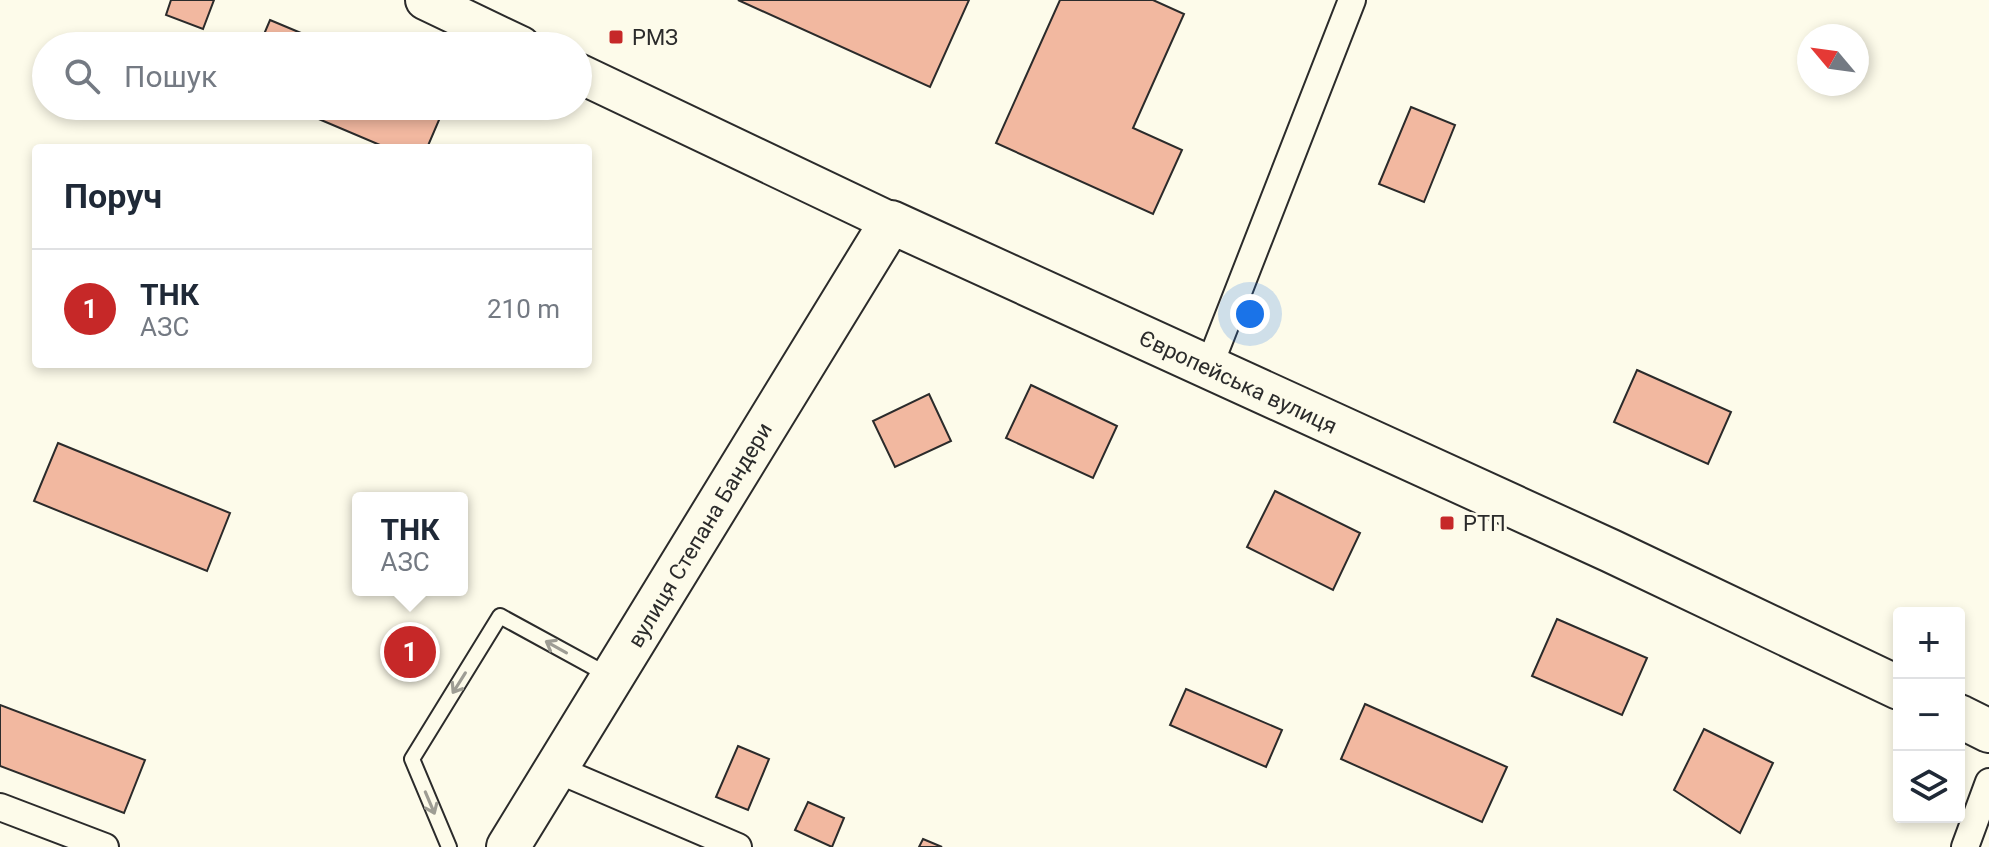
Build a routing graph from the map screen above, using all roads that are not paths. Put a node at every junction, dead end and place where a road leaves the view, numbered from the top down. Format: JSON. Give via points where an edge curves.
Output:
{"nodes":[{"id":1,"x":425,"y":0,"type":"edge"},
{"id":2,"x":1352,"y":0,"type":"edge"},
{"id":3,"x":492,"y":32,"type":"edge"},
{"id":4,"x":592,"y":80,"type":"edge"},
{"id":5,"x":891,"y":222,"type":"junction"},
{"id":6,"x":1208,"y":369,"type":"junction"},
{"id":7,"x":612,"y":677,"type":"junction"},
{"id":8,"x":1893,"y":685,"type":"edge"},
{"id":9,"x":1965,"y":719,"type":"edge"},
{"id":10,"x":1989,"y":731,"type":"edge"},
{"id":11,"x":556,"y":769,"type":"junction"},
{"id":12,"x":1989,"y":782,"type":"edge"},
{"id":13,"x":0,"y":807,"type":"edge"},
{"id":14,"x":105,"y":847,"type":"edge"},
{"id":15,"x":449,"y":847,"type":"edge"},
{"id":16,"x":508,"y":847,"type":"edge"},
{"id":17,"x":738,"y":847,"type":"edge"},
{"id":18,"x":1965,"y":847,"type":"edge"}],
"edges":[{"from":1,"to":3,"type":"main road"},
{"from":2,"to":6,"type":"street"},
{"from":4,"to":5,"type":"main road","name":"Європейська вулиця"},
{"from":5,"to":6,"type":"main road","name":"Європейська вулиця"},
{"from":5,"to":7,"type":"main road","name":"вулиця Степана Бандери"},
{"from":6,"to":8,"type":"main road","name":"Європейська вулиця"},
{"from":7,"to":11,"type":"main road","name":"вулиця Степана Бандери"},
{"from":7,"to":15,"type":"lane","one_way":true,"via":[[500,616],[412,759]]},
{"from":9,"to":10,"type":"main road"},
{"from":11,"to":16,"type":"main road","name":"вулиця Степана Бандери"},
{"from":11,"to":17,"type":"street"},
{"from":12,"to":18,"type":"street"},
{"from":13,"to":14,"type":"street"}]}
